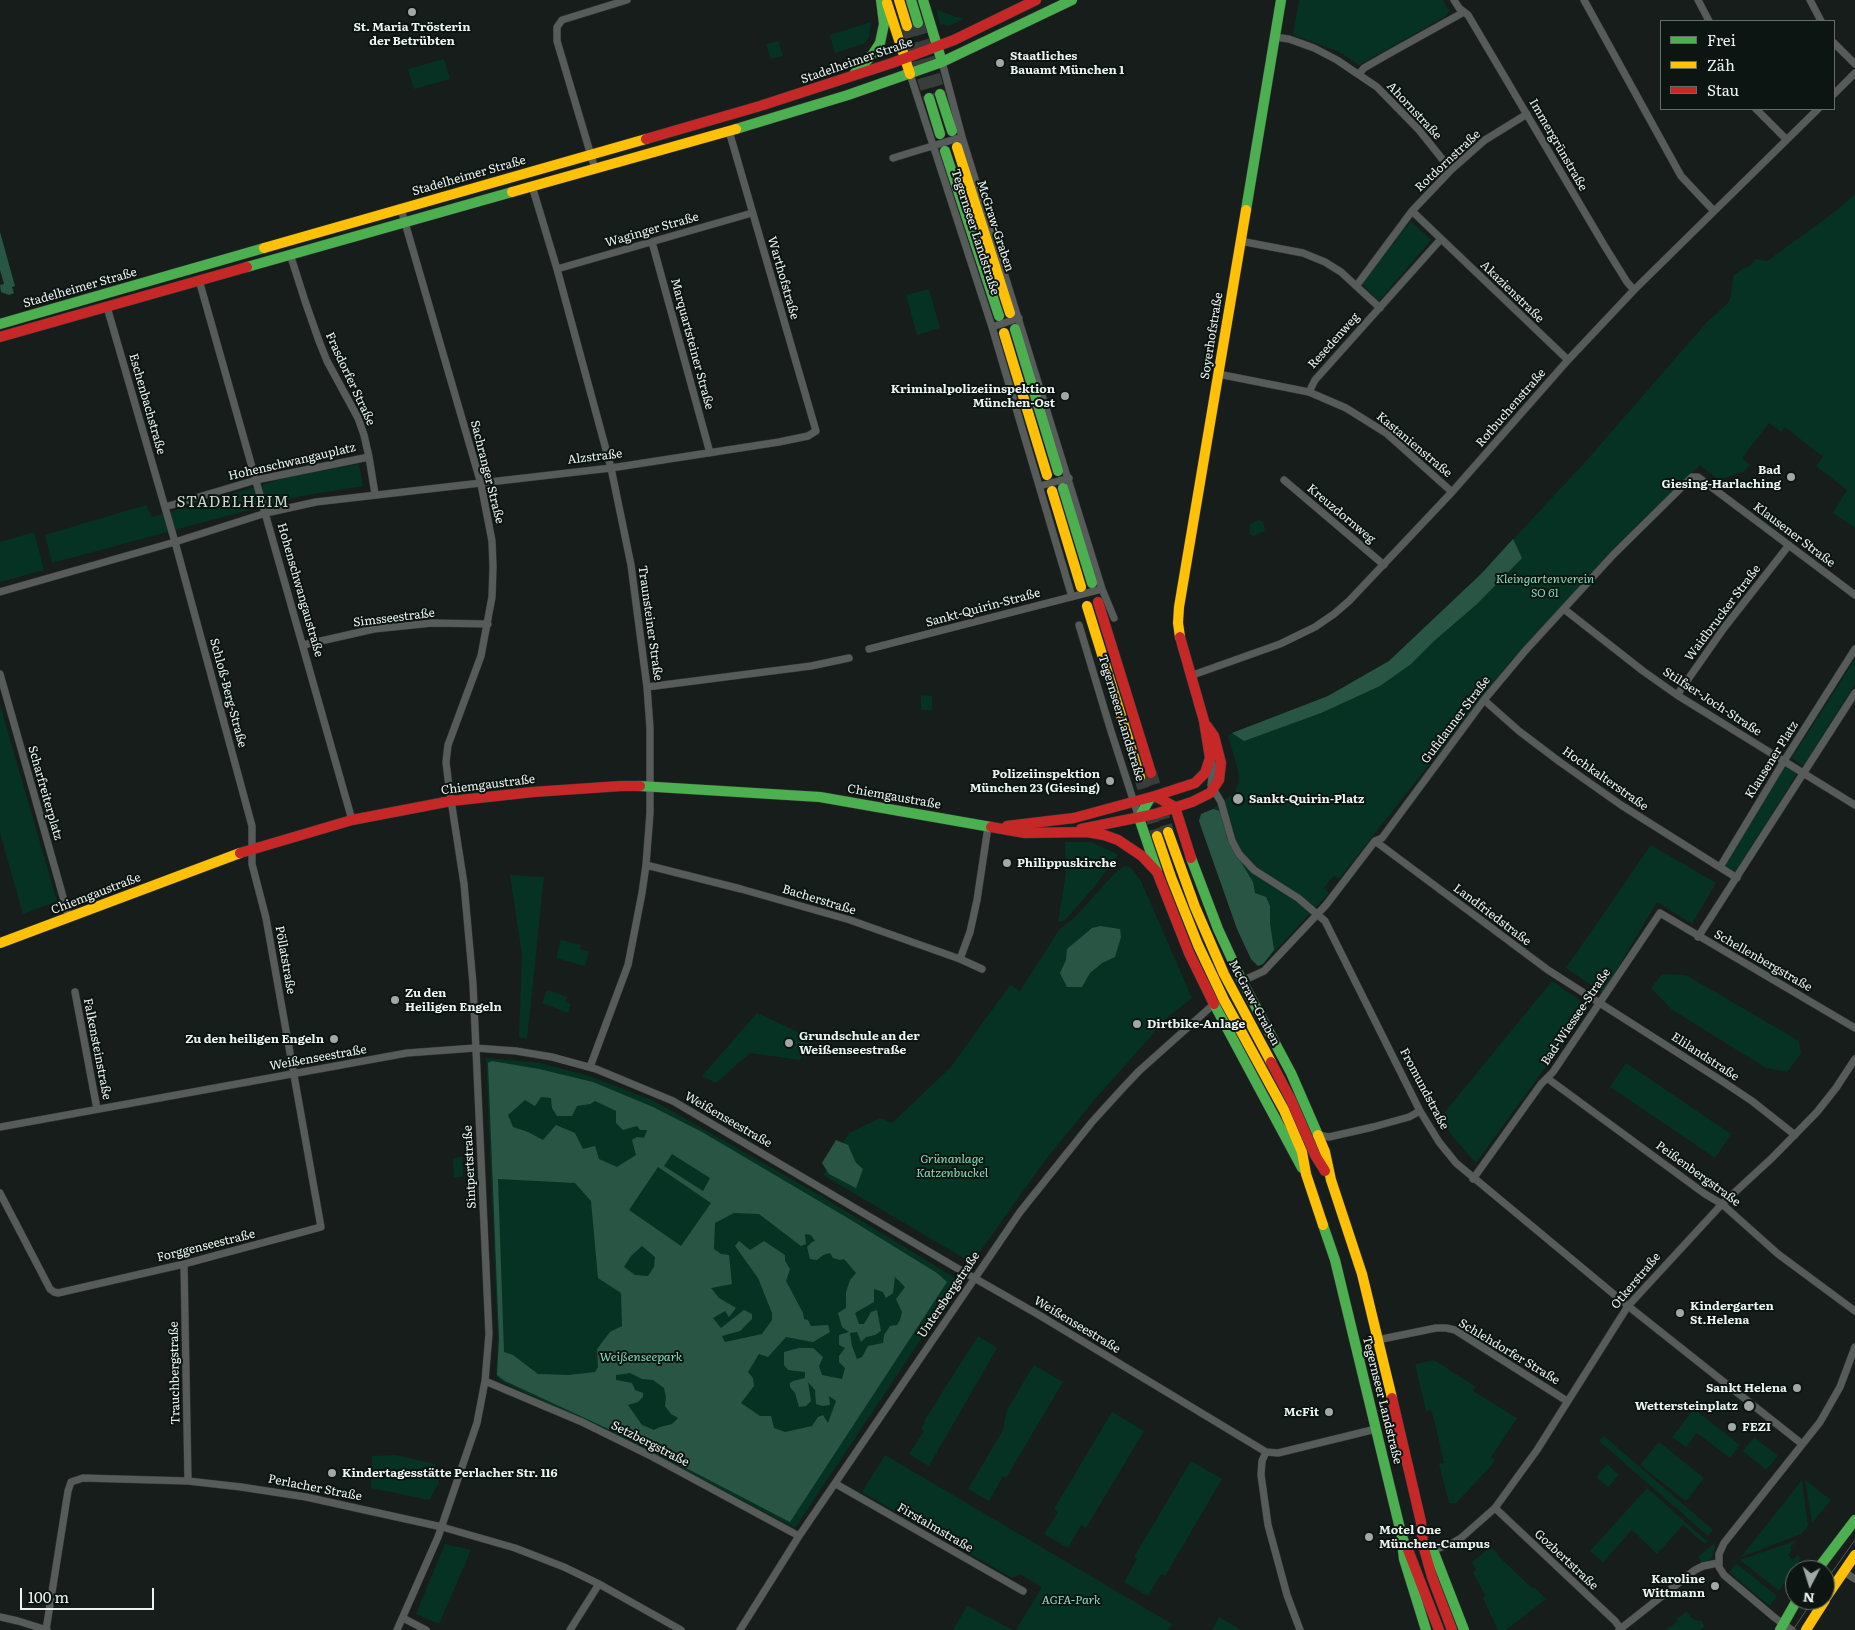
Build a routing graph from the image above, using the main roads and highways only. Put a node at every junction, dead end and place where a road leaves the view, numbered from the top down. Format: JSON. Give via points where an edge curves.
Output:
{"nodes":[{"id":1,"x":881,"y":0,"type":"edge"},
{"id":2,"x":886,"y":0,"type":"edge"},
{"id":3,"x":899,"y":0,"type":"edge"},
{"id":4,"x":911,"y":0,"type":"edge"},
{"id":5,"x":923,"y":0,"type":"edge"},
{"id":6,"x":1036,"y":0,"type":"edge"},
{"id":7,"x":1072,"y":0,"type":"edge"},
{"id":8,"x":1281,"y":0,"type":"edge"},
{"id":9,"x":918,"y":23,"type":"tunnel mouth"},
{"id":10,"x":907,"y":26,"type":"tunnel mouth"},
{"id":11,"x":937,"y":46,"type":"junction"},
{"id":12,"x":905,"y":58,"type":"junction"},
{"id":13,"x":942,"y":62,"type":"junction"},
{"id":14,"x":910,"y":74,"type":"junction"},
{"id":15,"x":852,"y":76,"type":"junction"},
{"id":16,"x":940,"y":94,"type":"tunnel mouth"},
{"id":17,"x":929,"y":98,"type":"tunnel mouth"},
{"id":18,"x":952,"y":131,"type":"dead end"},
{"id":19,"x":940,"y":134,"type":"dead end"},
{"id":20,"x":957,"y":147,"type":"dead end"},
{"id":21,"x":945,"y":151,"type":"dead end"},
{"id":22,"x":1014,"y":315,"type":"road end"},
{"id":23,"x":999,"y":316,"type":"dead end"},
{"id":24,"x":3,"y":323,"type":"edge"},
{"id":25,"x":1015,"y":329,"type":"dead end"},
{"id":26,"x":1004,"y":332,"type":"dead end"},
{"id":27,"x":11,"y":334,"type":"junction"},
{"id":28,"x":0,"y":337,"type":"edge"},
{"id":29,"x":1058,"y":472,"type":"dead end"},
{"id":30,"x":1047,"y":475,"type":"dead end"},
{"id":31,"x":1063,"y":488,"type":"dead end"},
{"id":32,"x":1052,"y":491,"type":"dead end"},
{"id":33,"x":1092,"y":584,"type":"dead end"},
{"id":34,"x":1081,"y":586,"type":"dead end"},
{"id":35,"x":1098,"y":602,"type":"dead end"},
{"id":36,"x":1087,"y":606,"type":"dead end"},
{"id":37,"x":1204,"y":721,"type":"junction"},
{"id":38,"x":1151,"y":773,"type":"tunnel mouth"},
{"id":39,"x":1140,"y":777,"type":"tunnel mouth"},
{"id":40,"x":1152,"y":797,"type":"junction"},
{"id":41,"x":1175,"y":808,"type":"junction"},
{"id":42,"x":1139,"y":818,"type":"junction"},
{"id":43,"x":993,"y":827,"type":"junction"},
{"id":44,"x":1069,"y":831,"type":"junction"},
{"id":45,"x":1168,"y":832,"type":"tunnel mouth"},
{"id":46,"x":1157,"y":836,"type":"tunnel mouth"},
{"id":47,"x":1157,"y":872,"type":"junction"},
{"id":48,"x":0,"y":943,"type":"edge"},
{"id":49,"x":1306,"y":1174,"type":"junction"},
{"id":50,"x":1330,"y":1180,"type":"junction"},
{"id":51,"x":1855,"y":1520,"type":"edge"},
{"id":52,"x":1421,"y":1522,"type":"junction"},
{"id":53,"x":1402,"y":1537,"type":"junction"},
{"id":54,"x":1855,"y":1556,"type":"edge"},
{"id":55,"x":1825,"y":1560,"type":"edge"},
{"id":56,"x":1835,"y":1584,"type":"edge"},
{"id":57,"x":1793,"y":1610,"type":"edge"},
{"id":58,"x":1819,"y":1610,"type":"edge"},
{"id":59,"x":1785,"y":1628,"type":"edge"},
{"id":60,"x":1426,"y":1630,"type":"edge"},
{"id":61,"x":1439,"y":1630,"type":"edge"},
{"id":62,"x":1452,"y":1630,"type":"edge"},
{"id":63,"x":1464,"y":1630,"type":"edge"},
{"id":64,"x":1806,"y":1630,"type":"edge"}],
"edges":[{"from":1,"to":15,"type":"main road","via":[[884,24],[880,43]]},
{"from":2,"to":12,"type":"main road","name":"Tegernseer Landstraße"},
{"from":3,"to":10,"type":"main road"},
{"from":4,"to":9,"type":"main road"},
{"from":5,"to":11,"type":"main road","name":"Tegernseer Landstraße"},
{"from":6,"to":11,"type":"main road","name":"Stadelheimer Straße"},
{"from":7,"to":13,"type":"main road","name":"Stadelheimer Straße"},
{"from":8,"to":37,"type":"main road","name":"Soyerhofstraße","via":[[1179,607],[1179,634]]},
{"from":11,"to":12,"type":"main road","name":"Stadelheimer Straße"},
{"from":11,"to":13,"type":"main road","name":"Tegernseer Landstraße"},
{"from":12,"to":14,"type":"main road","name":"Tegernseer Landstraße"},
{"from":12,"to":15,"type":"main road","name":"Stadelheimer Straße"},
{"from":13,"to":14,"type":"main road","name":"Stadelheimer Straße"},
{"from":14,"to":27,"type":"main road","name":"Stadelheimer Straße","via":[[729,131]]},
{"from":15,"to":24,"type":"main road","name":"Stadelheimer Straße","via":[[760,106]]},
{"from":16,"to":18,"type":"main road"},
{"from":17,"to":19,"type":"main road"},
{"from":20,"to":22,"type":"main road","name":"McGraw-Graben"},
{"from":21,"to":23,"type":"main road","name":"McGraw-Graben"},
{"from":24,"to":27,"type":"main road","name":"Stadelheimer Straße"},
{"from":25,"to":29,"type":"main road"},
{"from":26,"to":30,"type":"main road"},
{"from":27,"to":28,"type":"main road","name":"Stadelheimer Straße"},
{"from":31,"to":33,"type":"main road"},
{"from":32,"to":34,"type":"main road"},
{"from":35,"to":38,"type":"main road"},
{"from":36,"to":39,"type":"main road"},
{"from":37,"to":40,"type":"main road","via":[[1210,758],[1205,773],[1195,783]]},
{"from":37,"to":41,"type":"main road","via":[[1214,736],[1221,763],[1219,780],[1206,796]]},
{"from":40,"to":41,"type":"main road"},
{"from":40,"to":42,"type":"main road"},
{"from":40,"to":43,"type":"main road","name":"Chiemgaustraße","via":[[1074,818]]},
{"from":41,"to":42,"type":"main road"},
{"from":41,"to":50,"type":"main road","via":[[1201,886],[1242,981],[1291,1073],[1318,1135]]},
{"from":42,"to":44,"type":"main road","name":"Chiemgaustraße"},
{"from":42,"to":47,"type":"main road"},
{"from":43,"to":44,"type":"main road","name":"Chiemgaustraße","via":[[1025,833]]},
{"from":43,"to":48,"type":"main road","name":"Chiemgaustraße","via":[[820,798],[650,786],[532,792],[451,801],[352,820],[225,858]]},
{"from":44,"to":47,"type":"main road","via":[[1095,833],[1118,840],[1142,856]]},
{"from":45,"to":50,"type":"main road","name":"McGraw-Graben","via":[[1194,907],[1224,974]]},
{"from":46,"to":49,"type":"main road","name":"McGraw-Graben","via":[[1198,945],[1284,1110],[1302,1152]]},
{"from":47,"to":49,"type":"main road","via":[[1189,953],[1214,1004]]},
{"from":49,"to":53,"type":"main road","name":"Tegernseer Landstraße","via":[[1335,1260]]},
{"from":50,"to":52,"type":"main road","name":"Tegernseer Landstraße","via":[[1354,1248]]},
{"from":51,"to":55,"type":"main road"},
{"from":52,"to":62,"type":"main road","name":"Tegernseer Landstraße","via":[[1425,1553]]},
{"from":52,"to":63,"type":"main road"},
{"from":53,"to":60,"type":"main road","via":[[1404,1559]]},
{"from":53,"to":61,"type":"main road","name":"Tegernseer Landstraße"},
{"from":54,"to":56,"type":"main road"},
{"from":57,"to":59,"type":"main road"},
{"from":58,"to":64,"type":"main road"}]}
